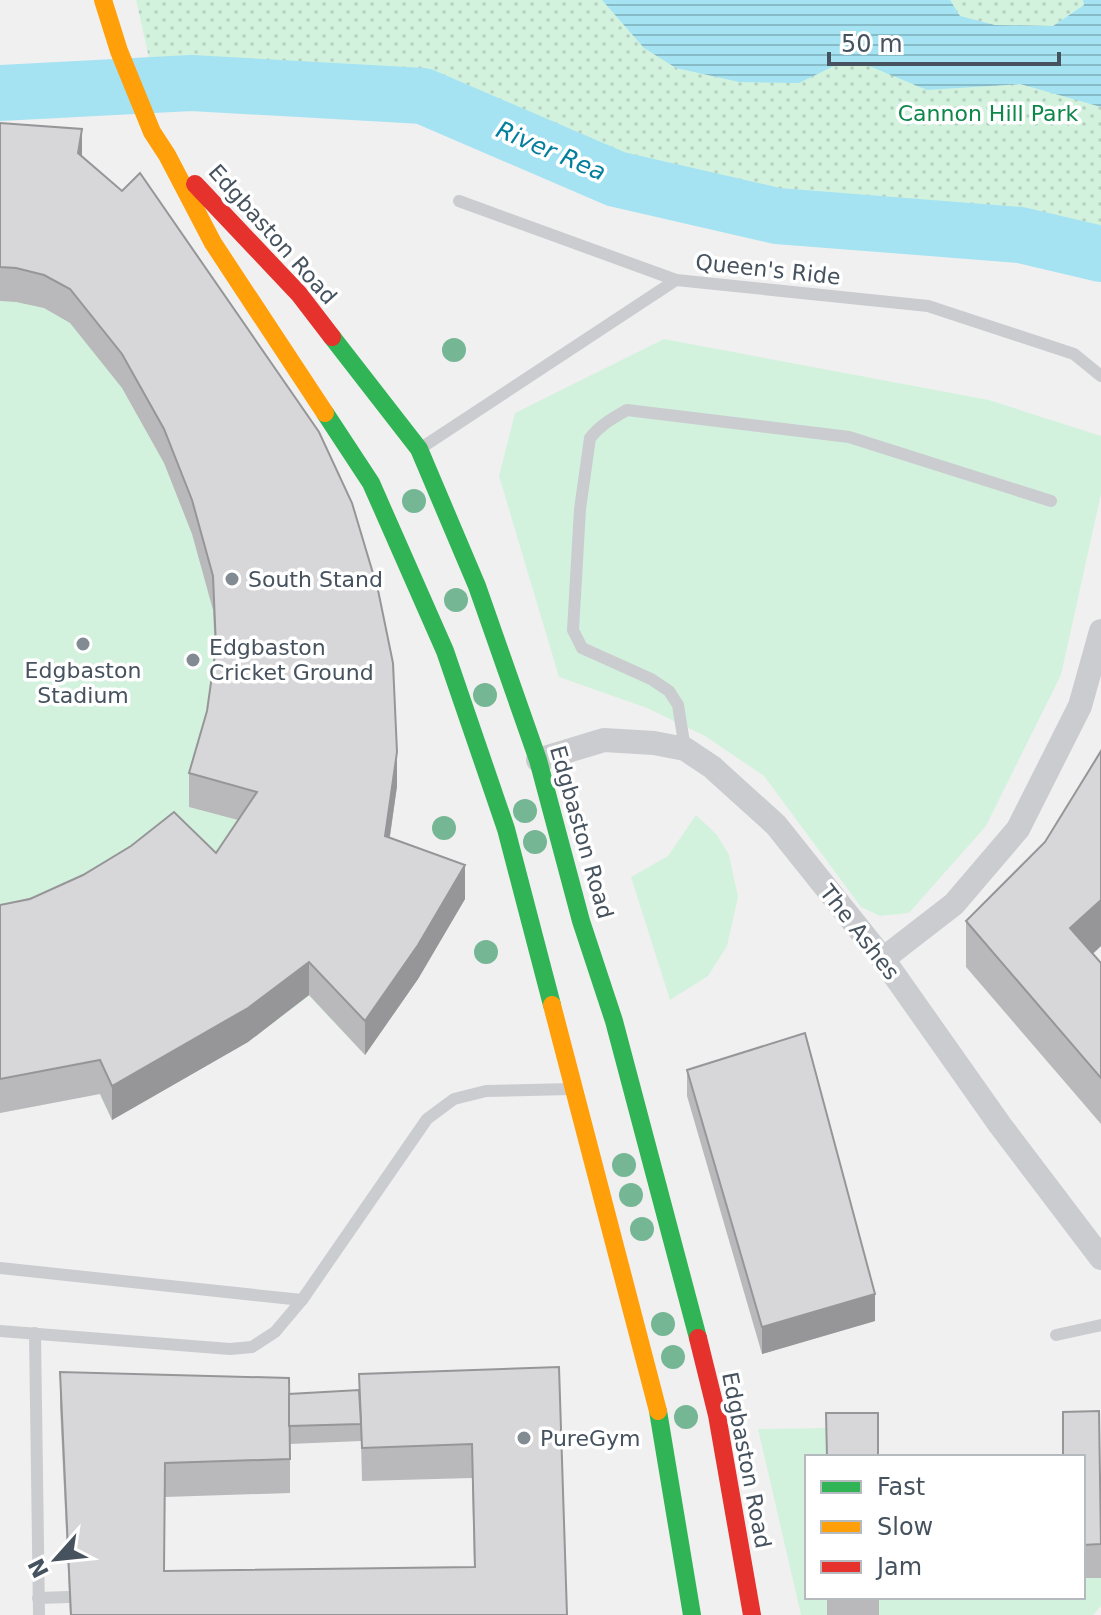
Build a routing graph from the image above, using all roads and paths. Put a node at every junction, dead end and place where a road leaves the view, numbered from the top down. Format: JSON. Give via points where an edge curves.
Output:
{"nodes":[{"id":1,"x":103,"y":0,"type":"edge"},
{"id":2,"x":167,"y":155,"type":"junction"},
{"id":3,"x":459,"y":201,"type":"dead end"},
{"id":4,"x":676,"y":280,"type":"junction"},
{"id":5,"x":1101,"y":376,"type":"edge"},
{"id":6,"x":413,"y":453,"type":"junction"},
{"id":7,"x":1051,"y":501,"type":"dead end"},
{"id":8,"x":1101,"y":631,"type":"edge"},
{"id":9,"x":685,"y":749,"type":"junction"},
{"id":10,"x":532,"y":762,"type":"junction"},
{"id":11,"x":883,"y":959,"type":"junction"},
{"id":12,"x":582,"y":1086,"type":"junction"},
{"id":13,"x":1101,"y":1258,"type":"edge"},
{"id":14,"x":0,"y":1268,"type":"edge"},
{"id":15,"x":302,"y":1300,"type":"junction"},
{"id":16,"x":1101,"y":1325,"type":"edge"},
{"id":17,"x":0,"y":1331,"type":"edge"},
{"id":18,"x":35,"y":1333,"type":"junction"},
{"id":19,"x":1056,"y":1335,"type":"dead end"},
{"id":20,"x":69,"y":1597,"type":"edge"},
{"id":21,"x":38,"y":1598,"type":"junction"},
{"id":22,"x":39,"y":1615,"type":"edge"},
{"id":23,"x":692,"y":1615,"type":"edge"},
{"id":24,"x":752,"y":1615,"type":"edge"}],
"edges":[{"from":1,"to":2,"type":"main road","name":"Edgbaston Road","via":[[152,132]]},
{"from":2,"to":6,"type":"main road","name":"Edgbaston Road","via":[[299,294]]},
{"from":2,"to":12,"type":"main road","name":"Edgbaston Road","via":[[213,243],[377,479],[496,775]]},
{"from":3,"to":4,"type":"lane"},
{"from":4,"to":5,"type":"lane","name":"Queen's Ride","via":[[928,306],[1074,354]]},
{"from":4,"to":6,"type":"lane","name":"Queen's Ride"},
{"from":6,"to":10,"type":"main road","name":"Edgbaston Road","via":[[477,586]]},
{"from":7,"to":9,"type":"lane","via":[[849,437],[627,410],[611,419],[590,438],[573,630],[582,648],[669,691],[678,705]]},
{"from":8,"to":11,"type":"street","via":[[1080,706],[1018,829],[954,904]]},
{"from":9,"to":10,"type":"street","name":"The Ashes","via":[[604,740]]},
{"from":9,"to":11,"type":"street","name":"The Ashes","via":[[776,825]]},
{"from":10,"to":24,"type":"main road","name":"Edgbaston Road","via":[[614,1021],[621,1073],[674,1240],[717,1415]]},
{"from":11,"to":13,"type":"street","name":"The Ashes"},
{"from":12,"to":15,"type":"lane","via":[[486,1091],[454,1099],[427,1119]]},
{"from":12,"to":23,"type":"main road","name":"Edgbaston Road","via":[[655,1393]]},
{"from":14,"to":15,"type":"lane"},
{"from":15,"to":18,"type":"lane","via":[[275,1332],[252,1347]]},
{"from":16,"to":19,"type":"lane"},
{"from":17,"to":18,"type":"lane"},
{"from":18,"to":21,"type":"lane"},
{"from":20,"to":21,"type":"lane"},
{"from":21,"to":22,"type":"lane"}]}
